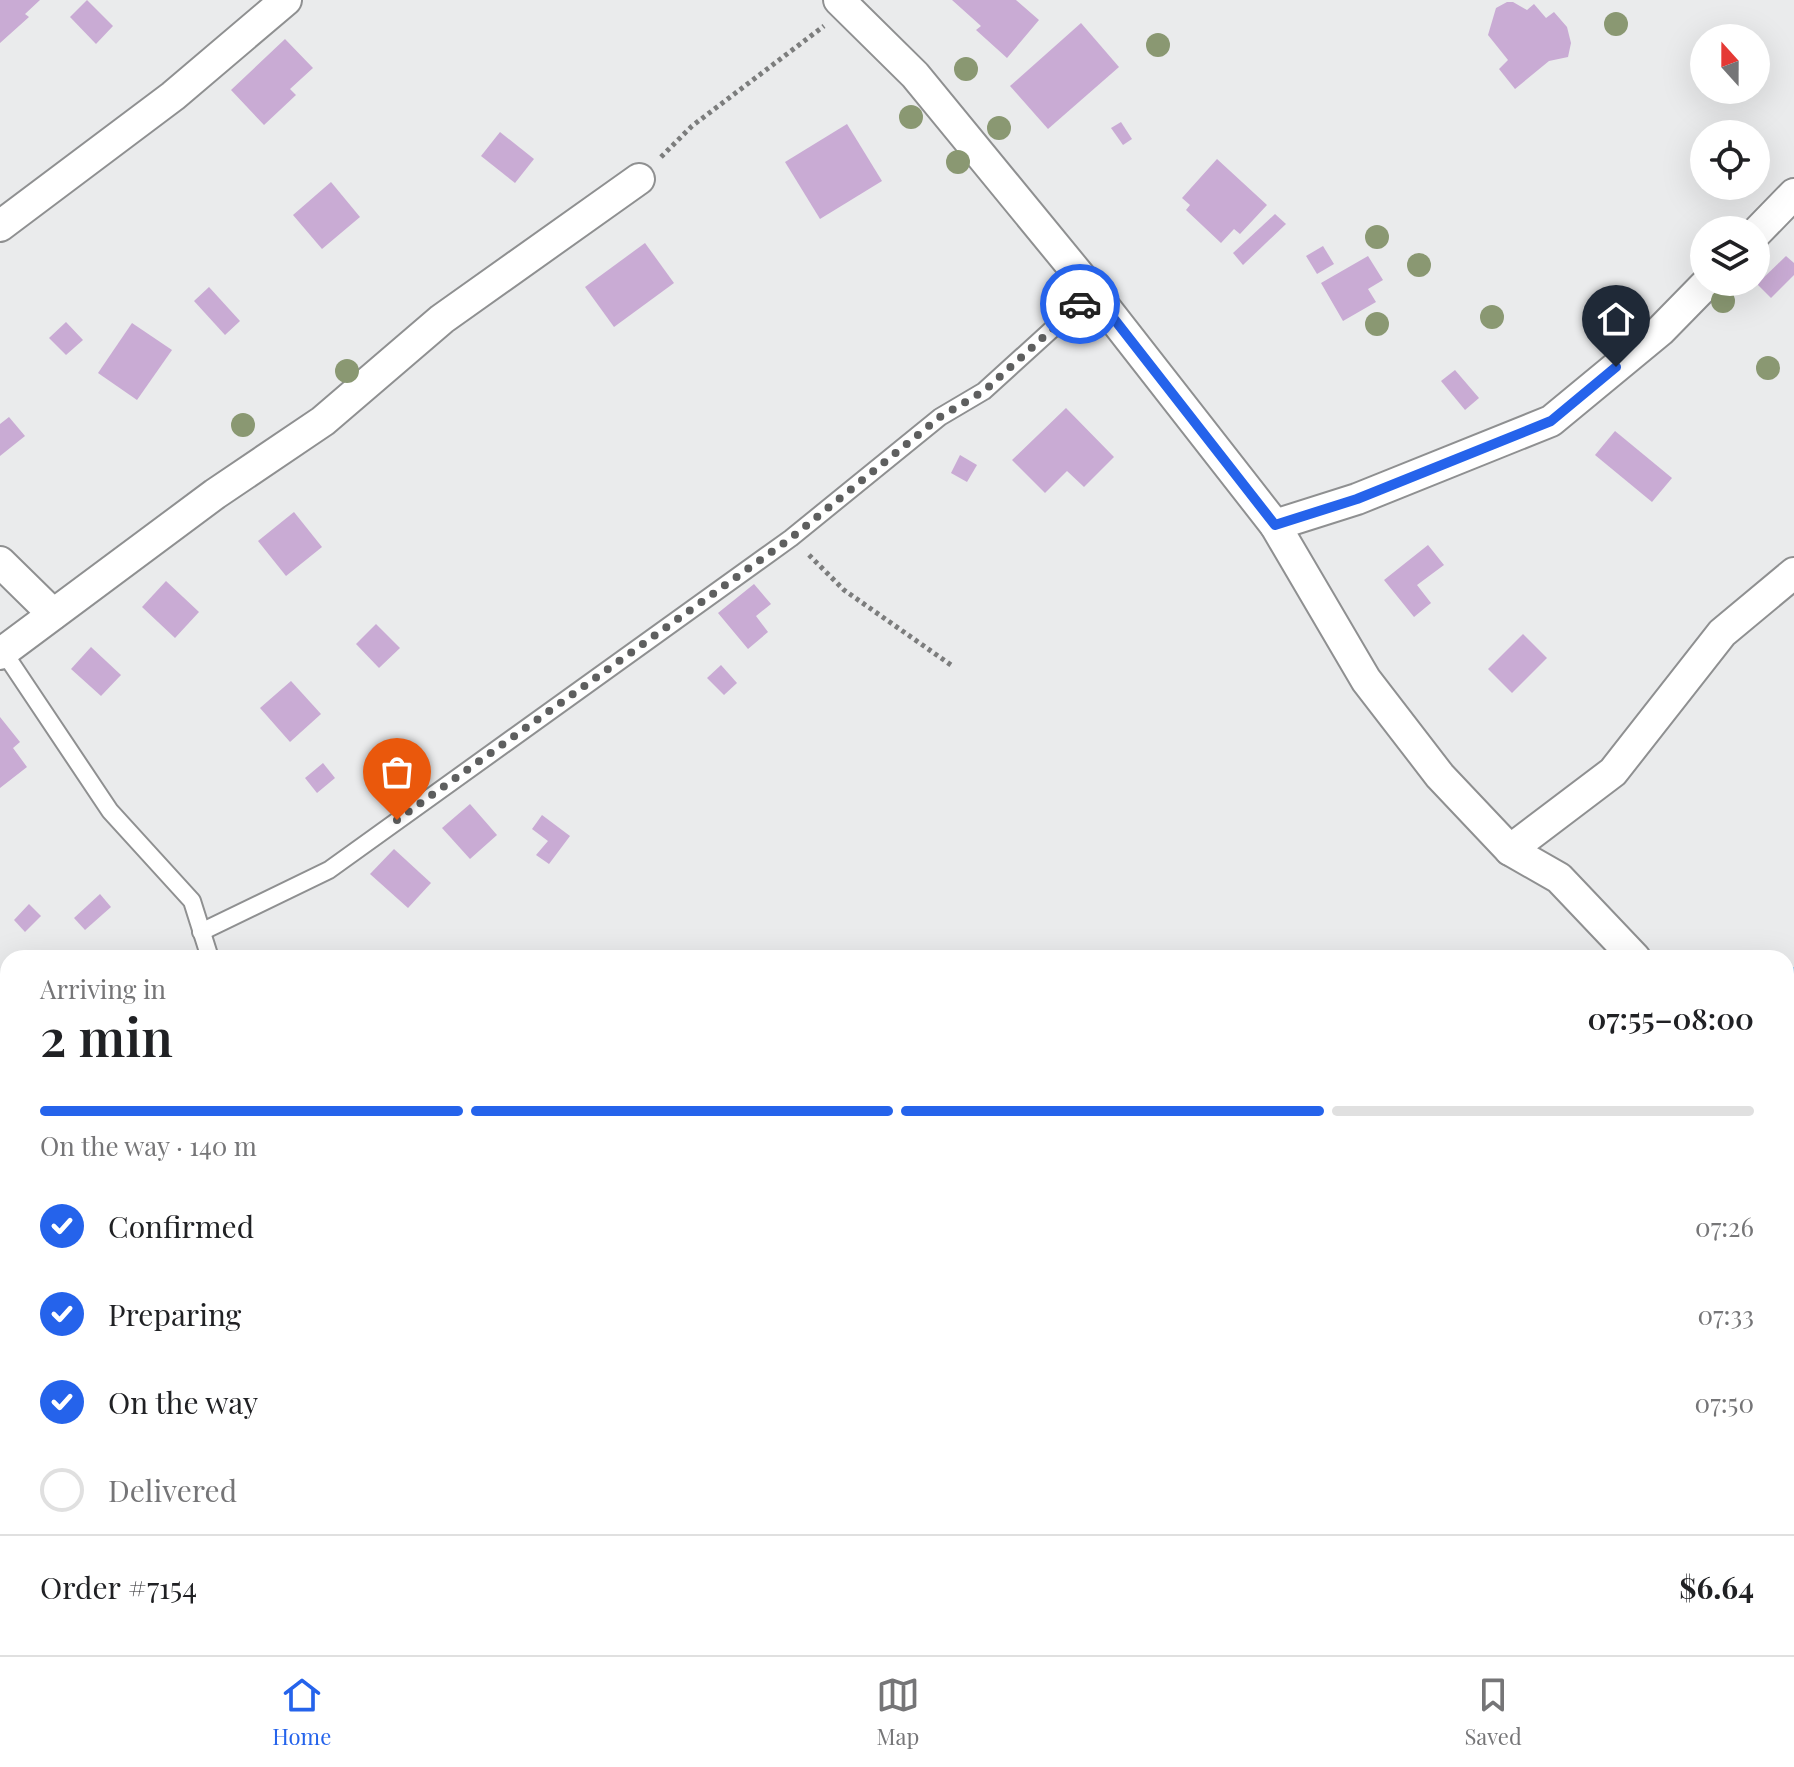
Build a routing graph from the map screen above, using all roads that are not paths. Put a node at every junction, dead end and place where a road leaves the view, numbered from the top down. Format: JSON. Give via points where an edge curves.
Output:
{"nodes":[{"id":1,"x":286,"y":0,"type":"edge"},
{"id":2,"x":843,"y":4,"type":"edge"},
{"id":3,"x":639,"y":179,"type":"road end"},
{"id":4,"x":1794,"y":194,"type":"edge"},
{"id":5,"x":1770,"y":219,"type":"edge"},
{"id":6,"x":0,"y":226,"type":"edge"},
{"id":7,"x":1093,"y":292,"type":"junction"},
{"id":8,"x":1694,"y":296,"type":"edge"},
{"id":9,"x":1275,"y":525,"type":"junction"},
{"id":10,"x":0,"y":562,"type":"edge"},
{"id":11,"x":1794,"y":573,"type":"edge"},
{"id":12,"x":53,"y":614,"type":"junction"},
{"id":13,"x":2,"y":652,"type":"edge"},
{"id":14,"x":1510,"y":850,"type":"junction"},
{"id":15,"x":201,"y":932,"type":"junction"},
{"id":16,"x":207,"y":950,"type":"edge"},
{"id":17,"x":1627,"y":950,"type":"edge"}],
"edges":[{"from":1,"to":6,"type":"street","via":[[173,96]]},
{"from":2,"to":7,"type":"street","via":[[915,75]]},
{"from":3,"to":12,"type":"street","via":[[442,319],[323,421]]},
{"from":4,"to":5,"type":"street"},
{"from":7,"to":9,"type":"street"},
{"from":7,"to":15,"type":"lane","via":[[984,391],[940,417],[791,538],[329,870]]},
{"from":8,"to":9,"type":"street","via":[[1551,421],[1357,499]]},
{"from":9,"to":14,"type":"street","via":[[1366,680],[1440,776]]},
{"from":10,"to":12,"type":"street"},
{"from":11,"to":14,"type":"street","via":[[1722,633],[1613,772]]},
{"from":12,"to":13,"type":"street"},
{"from":13,"to":15,"type":"lane","via":[[110,811],[192,901]]},
{"from":14,"to":17,"type":"street","via":[[1559,878]]},
{"from":15,"to":16,"type":"lane"}]}
